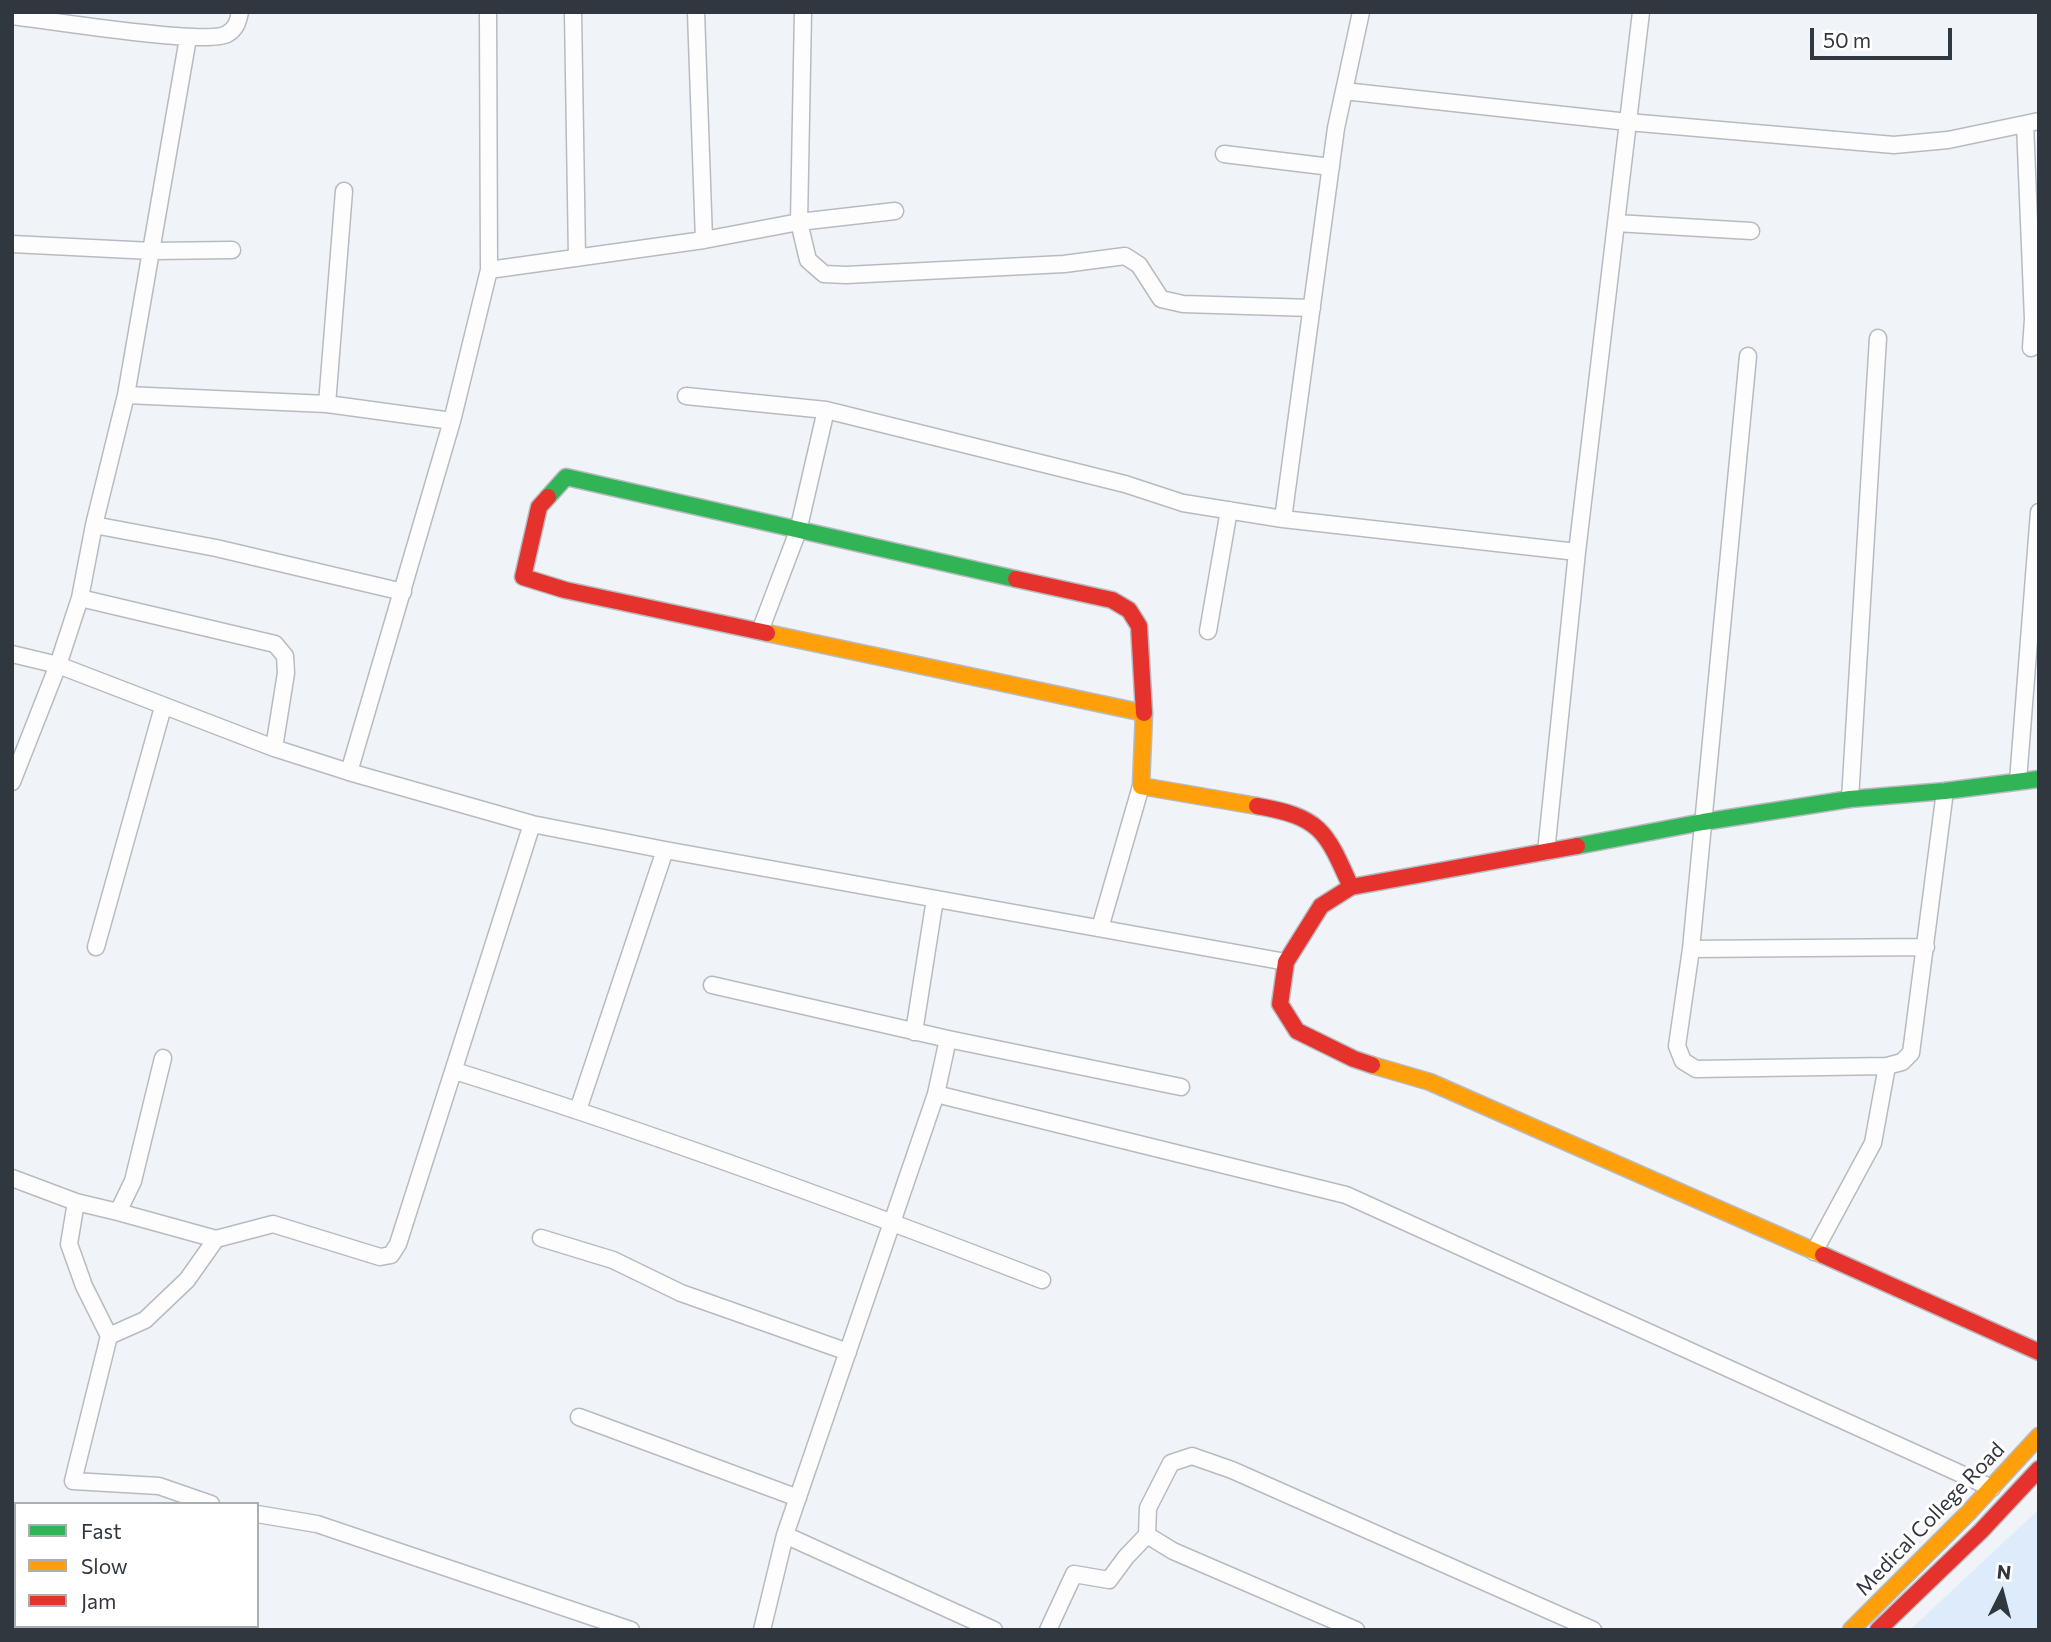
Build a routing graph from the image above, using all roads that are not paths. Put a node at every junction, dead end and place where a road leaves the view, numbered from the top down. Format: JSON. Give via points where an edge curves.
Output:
{"nodes":[{"id":1,"x":240,"y":12,"type":"edge"},
{"id":2,"x":488,"y":12,"type":"edge"},
{"id":3,"x":573,"y":12,"type":"edge"},
{"id":4,"x":696,"y":12,"type":"edge"},
{"id":5,"x":803,"y":12,"type":"edge"},
{"id":6,"x":1361,"y":12,"type":"edge"},
{"id":7,"x":1641,"y":12,"type":"edge"},
{"id":8,"x":12,"y":16,"type":"edge"},
{"id":9,"x":188,"y":38,"type":"junction"},
{"id":10,"x":1344,"y":91,"type":"junction"},
{"id":11,"x":1628,"y":122,"type":"junction"},
{"id":12,"x":2032,"y":123,"type":"edge"},
{"id":13,"x":1224,"y":154,"type":"dead end"},
{"id":14,"x":1331,"y":167,"type":"junction"},
{"id":15,"x":344,"y":191,"type":"dead end"},
{"id":16,"x":895,"y":212,"type":"dead end"},
{"id":17,"x":799,"y":222,"type":"junction"},
{"id":18,"x":1616,"y":223,"type":"junction"},
{"id":19,"x":1751,"y":231,"type":"dead end"},
{"id":20,"x":704,"y":240,"type":"junction"},
{"id":21,"x":12,"y":244,"type":"edge"},
{"id":22,"x":232,"y":250,"type":"dead end"},
{"id":23,"x":152,"y":251,"type":"junction"},
{"id":24,"x":577,"y":258,"type":"junction"},
{"id":25,"x":489,"y":270,"type":"junction"},
{"id":26,"x":1312,"y":307,"type":"junction"},
{"id":27,"x":1878,"y":338,"type":"dead end"},
{"id":28,"x":2031,"y":348,"type":"dead end"},
{"id":29,"x":1748,"y":356,"type":"dead end"},
{"id":30,"x":126,"y":396,"type":"junction"},
{"id":31,"x":686,"y":396,"type":"dead end"},
{"id":32,"x":327,"y":404,"type":"junction"},
{"id":33,"x":826,"y":410,"type":"junction"},
{"id":34,"x":452,"y":421,"type":"junction"},
{"id":35,"x":1229,"y":510,"type":"junction"},
{"id":36,"x":2039,"y":512,"type":"edge"},
{"id":37,"x":1283,"y":519,"type":"junction"},
{"id":38,"x":94,"y":525,"type":"junction"},
{"id":39,"x":798,"y":531,"type":"junction"},
{"id":40,"x":1577,"y":552,"type":"junction"},
{"id":41,"x":402,"y":592,"type":"junction"},
{"id":42,"x":80,"y":598,"type":"junction"},
{"id":43,"x":760,"y":631,"type":"junction"},
{"id":44,"x":1209,"y":631,"type":"dead end"},
{"id":45,"x":12,"y":654,"type":"edge"},
{"id":46,"x":58,"y":665,"type":"junction"},
{"id":47,"x":163,"y":707,"type":"junction"},
{"id":48,"x":1144,"y":713,"type":"junction"},
{"id":49,"x":274,"y":748,"type":"junction"},
{"id":50,"x":349,"y":772,"type":"junction"},
{"id":51,"x":2039,"y":779,"type":"edge"},
{"id":52,"x":2018,"y":781,"type":"junction"},
{"id":53,"x":12,"y":782,"type":"edge"},
{"id":54,"x":1141,"y":786,"type":"junction"},
{"id":55,"x":1945,"y":791,"type":"junction"},
{"id":56,"x":1850,"y":799,"type":"junction"},
{"id":57,"x":1703,"y":822,"type":"junction"},
{"id":58,"x":532,"y":824,"type":"junction"},
{"id":59,"x":665,"y":850,"type":"junction"},
{"id":60,"x":1546,"y":852,"type":"junction"},
{"id":61,"x":1351,"y":887,"type":"junction"},
{"id":62,"x":935,"y":899,"type":"junction"},
{"id":63,"x":1100,"y":928,"type":"junction"},
{"id":64,"x":96,"y":947,"type":"dead end"},
{"id":65,"x":1926,"y":947,"type":"junction"},
{"id":66,"x":1691,"y":949,"type":"junction"},
{"id":67,"x":1286,"y":962,"type":"junction"},
{"id":68,"x":712,"y":985,"type":"dead end"},
{"id":69,"x":914,"y":1032,"type":"junction"},
{"id":70,"x":948,"y":1040,"type":"junction"},
{"id":71,"x":163,"y":1058,"type":"dead end"},
{"id":72,"x":1887,"y":1066,"type":"junction"},
{"id":73,"x":455,"y":1072,"type":"junction"},
{"id":74,"x":1181,"y":1087,"type":"dead end"},
{"id":75,"x":936,"y":1094,"type":"junction"},
{"id":76,"x":578,"y":1110,"type":"junction"},
{"id":77,"x":12,"y":1178,"type":"edge"},
{"id":78,"x":76,"y":1202,"type":"junction"},
{"id":79,"x":118,"y":1212,"type":"junction"},
{"id":80,"x":892,"y":1222,"type":"junction"},
{"id":81,"x":541,"y":1238,"type":"dead end"},
{"id":82,"x":216,"y":1239,"type":"junction"},
{"id":83,"x":1814,"y":1252,"type":"junction"},
{"id":84,"x":1042,"y":1280,"type":"dead end"},
{"id":85,"x":109,"y":1336,"type":"junction"},
{"id":86,"x":848,"y":1352,"type":"junction"},
{"id":87,"x":2039,"y":1352,"type":"edge"},
{"id":88,"x":579,"y":1417,"type":"dead end"},
{"id":89,"x":2039,"y":1436,"type":"edge"},
{"id":90,"x":2039,"y":1469,"type":"edge"},
{"id":91,"x":1992,"y":1488,"type":"junction"},
{"id":92,"x":798,"y":1498,"type":"junction"},
{"id":93,"x":205,"y":1502,"type":"edge"},
{"id":94,"x":259,"y":1514,"type":"edge"},
{"id":95,"x":785,"y":1535,"type":"junction"},
{"id":96,"x":1147,"y":1535,"type":"junction"},
{"id":97,"x":631,"y":1630,"type":"edge"},
{"id":98,"x":762,"y":1630,"type":"edge"},
{"id":99,"x":994,"y":1630,"type":"edge"},
{"id":100,"x":1048,"y":1630,"type":"edge"},
{"id":101,"x":1356,"y":1630,"type":"edge"},
{"id":102,"x":1593,"y":1630,"type":"edge"},
{"id":103,"x":1851,"y":1630,"type":"edge"},
{"id":104,"x":1878,"y":1630,"type":"edge"}],
"edges":[{"from":1,"to":9,"type":"street","via":[[236,27],[225,36]]},
{"from":2,"to":25,"type":"street"},
{"from":3,"to":24,"type":"street"},
{"from":4,"to":20,"type":"street"},
{"from":5,"to":17,"type":"street"},
{"from":6,"to":10,"type":"street"},
{"from":7,"to":11,"type":"street"},
{"from":8,"to":9,"type":"street"},
{"from":9,"to":23,"type":"street"},
{"from":10,"to":11,"type":"street"},
{"from":10,"to":14,"type":"street"},
{"from":11,"to":12,"type":"street","via":[[1894,145],[1948,140]]},
{"from":11,"to":18,"type":"street"},
{"from":12,"to":28,"type":"street"},
{"from":13,"to":14,"type":"street"},
{"from":14,"to":26,"type":"street"},
{"from":15,"to":32,"type":"street"},
{"from":16,"to":17,"type":"street"},
{"from":17,"to":20,"type":"street"},
{"from":17,"to":26,"type":"street","via":[[808,260],[824,274],[1064,264],[1125,256],[1139,265],[1161,299],[1184,304]]},
{"from":18,"to":19,"type":"street"},
{"from":18,"to":40,"type":"street"},
{"from":20,"to":24,"type":"street"},
{"from":21,"to":23,"type":"street"},
{"from":22,"to":23,"type":"street"},
{"from":23,"to":30,"type":"street"},
{"from":24,"to":25,"type":"street"},
{"from":25,"to":34,"type":"street"},
{"from":26,"to":37,"type":"street"},
{"from":27,"to":56,"type":"street"},
{"from":29,"to":57,"type":"street"},
{"from":30,"to":32,"type":"street"},
{"from":30,"to":38,"type":"street"},
{"from":31,"to":33,"type":"street"},
{"from":32,"to":34,"type":"street"},
{"from":33,"to":35,"type":"street","via":[[1125,484],[1183,503]]},
{"from":33,"to":39,"type":"street"},
{"from":34,"to":41,"type":"street"},
{"from":35,"to":37,"type":"street"},
{"from":35,"to":44,"type":"street"},
{"from":36,"to":52,"type":"street"},
{"from":37,"to":40,"type":"street"},
{"from":38,"to":41,"type":"street"},
{"from":38,"to":42,"type":"street"},
{"from":39,"to":43,"type":"street"},
{"from":39,"to":43,"type":"street","via":[[566,477],[539,507],[523,577]]},
{"from":39,"to":48,"type":"street","via":[[1112,600],[1129,610],[1139,626]]},
{"from":40,"to":60,"type":"street"},
{"from":41,"to":50,"type":"street"},
{"from":42,"to":46,"type":"street"},
{"from":42,"to":49,"type":"street","via":[[275,644],[285,656],[286,673]]},
{"from":43,"to":48,"type":"street"},
{"from":45,"to":46,"type":"street"},
{"from":46,"to":47,"type":"street"},
{"from":46,"to":53,"type":"street"},
{"from":47,"to":49,"type":"street"},
{"from":47,"to":64,"type":"street"},
{"from":48,"to":54,"type":"street"},
{"from":49,"to":50,"type":"street"},
{"from":50,"to":58,"type":"street"},
{"from":51,"to":52,"type":"street"},
{"from":52,"to":55,"type":"street"},
{"from":54,"to":61,"type":"street","via":[[1308,817],[1329,839]]},
{"from":54,"to":63,"type":"street"},
{"from":55,"to":56,"type":"street"},
{"from":55,"to":65,"type":"street"},
{"from":56,"to":57,"type":"street"},
{"from":57,"to":60,"type":"street"},
{"from":57,"to":66,"type":"street"},
{"from":58,"to":59,"type":"street"},
{"from":58,"to":73,"type":"street"},
{"from":59,"to":62,"type":"street"},
{"from":59,"to":76,"type":"street"},
{"from":60,"to":61,"type":"street"},
{"from":61,"to":67,"type":"street","via":[[1321,906]]},
{"from":62,"to":63,"type":"street"},
{"from":62,"to":69,"type":"street"},
{"from":63,"to":67,"type":"street"},
{"from":65,"to":66,"type":"street"},
{"from":65,"to":72,"type":"street","via":[[1911,1053],[1902,1062]]},
{"from":66,"to":72,"type":"street","via":[[1677,1046],[1684,1061],[1696,1069]]},
{"from":67,"to":83,"type":"street","via":[[1280,1004],[1297,1031],[1354,1059],[1430,1082]]},
{"from":68,"to":69,"type":"street"},
{"from":69,"to":70,"type":"street"},
{"from":70,"to":74,"type":"street"},
{"from":70,"to":75,"type":"street"},
{"from":71,"to":79,"type":"street","via":[[133,1181]]},
{"from":72,"to":83,"type":"street","via":[[1873,1143]]},
{"from":73,"to":76,"type":"street"},
{"from":73,"to":82,"type":"street","via":[[391,1255],[380,1257],[273,1224]]},
{"from":75,"to":80,"type":"street"},
{"from":75,"to":91,"type":"street","via":[[1346,1195]]},
{"from":76,"to":80,"type":"street"},
{"from":77,"to":78,"type":"street"},
{"from":78,"to":79,"type":"street"},
{"from":78,"to":85,"type":"street","via":[[69,1244]]},
{"from":79,"to":82,"type":"street"},
{"from":80,"to":84,"type":"street"},
{"from":80,"to":86,"type":"street"},
{"from":81,"to":86,"type":"street","via":[[613,1261],[681,1293]]},
{"from":82,"to":85,"type":"street","via":[[187,1280],[145,1320]]},
{"from":83,"to":87,"type":"street"},
{"from":85,"to":93,"type":"street","via":[[73,1481],[159,1486]]},
{"from":86,"to":92,"type":"street"},
{"from":88,"to":92,"type":"street"},
{"from":89,"to":91,"type":"street","name":"Medical College Road"},
{"from":90,"to":104,"type":"street","name":"Medical College Road"},
{"from":91,"to":103,"type":"street","name":"Medical College Road"},
{"from":92,"to":95,"type":"street"},
{"from":94,"to":97,"type":"street","via":[[317,1524]]},
{"from":95,"to":98,"type":"street"},
{"from":95,"to":99,"type":"street"},
{"from":96,"to":100,"type":"street","via":[[1109,1580],[1074,1574]]},
{"from":96,"to":101,"type":"street","via":[[1173,1552]]},
{"from":96,"to":102,"type":"street","via":[[1148,1508],[1171,1463],[1192,1456],[1245,1475]]}]}
